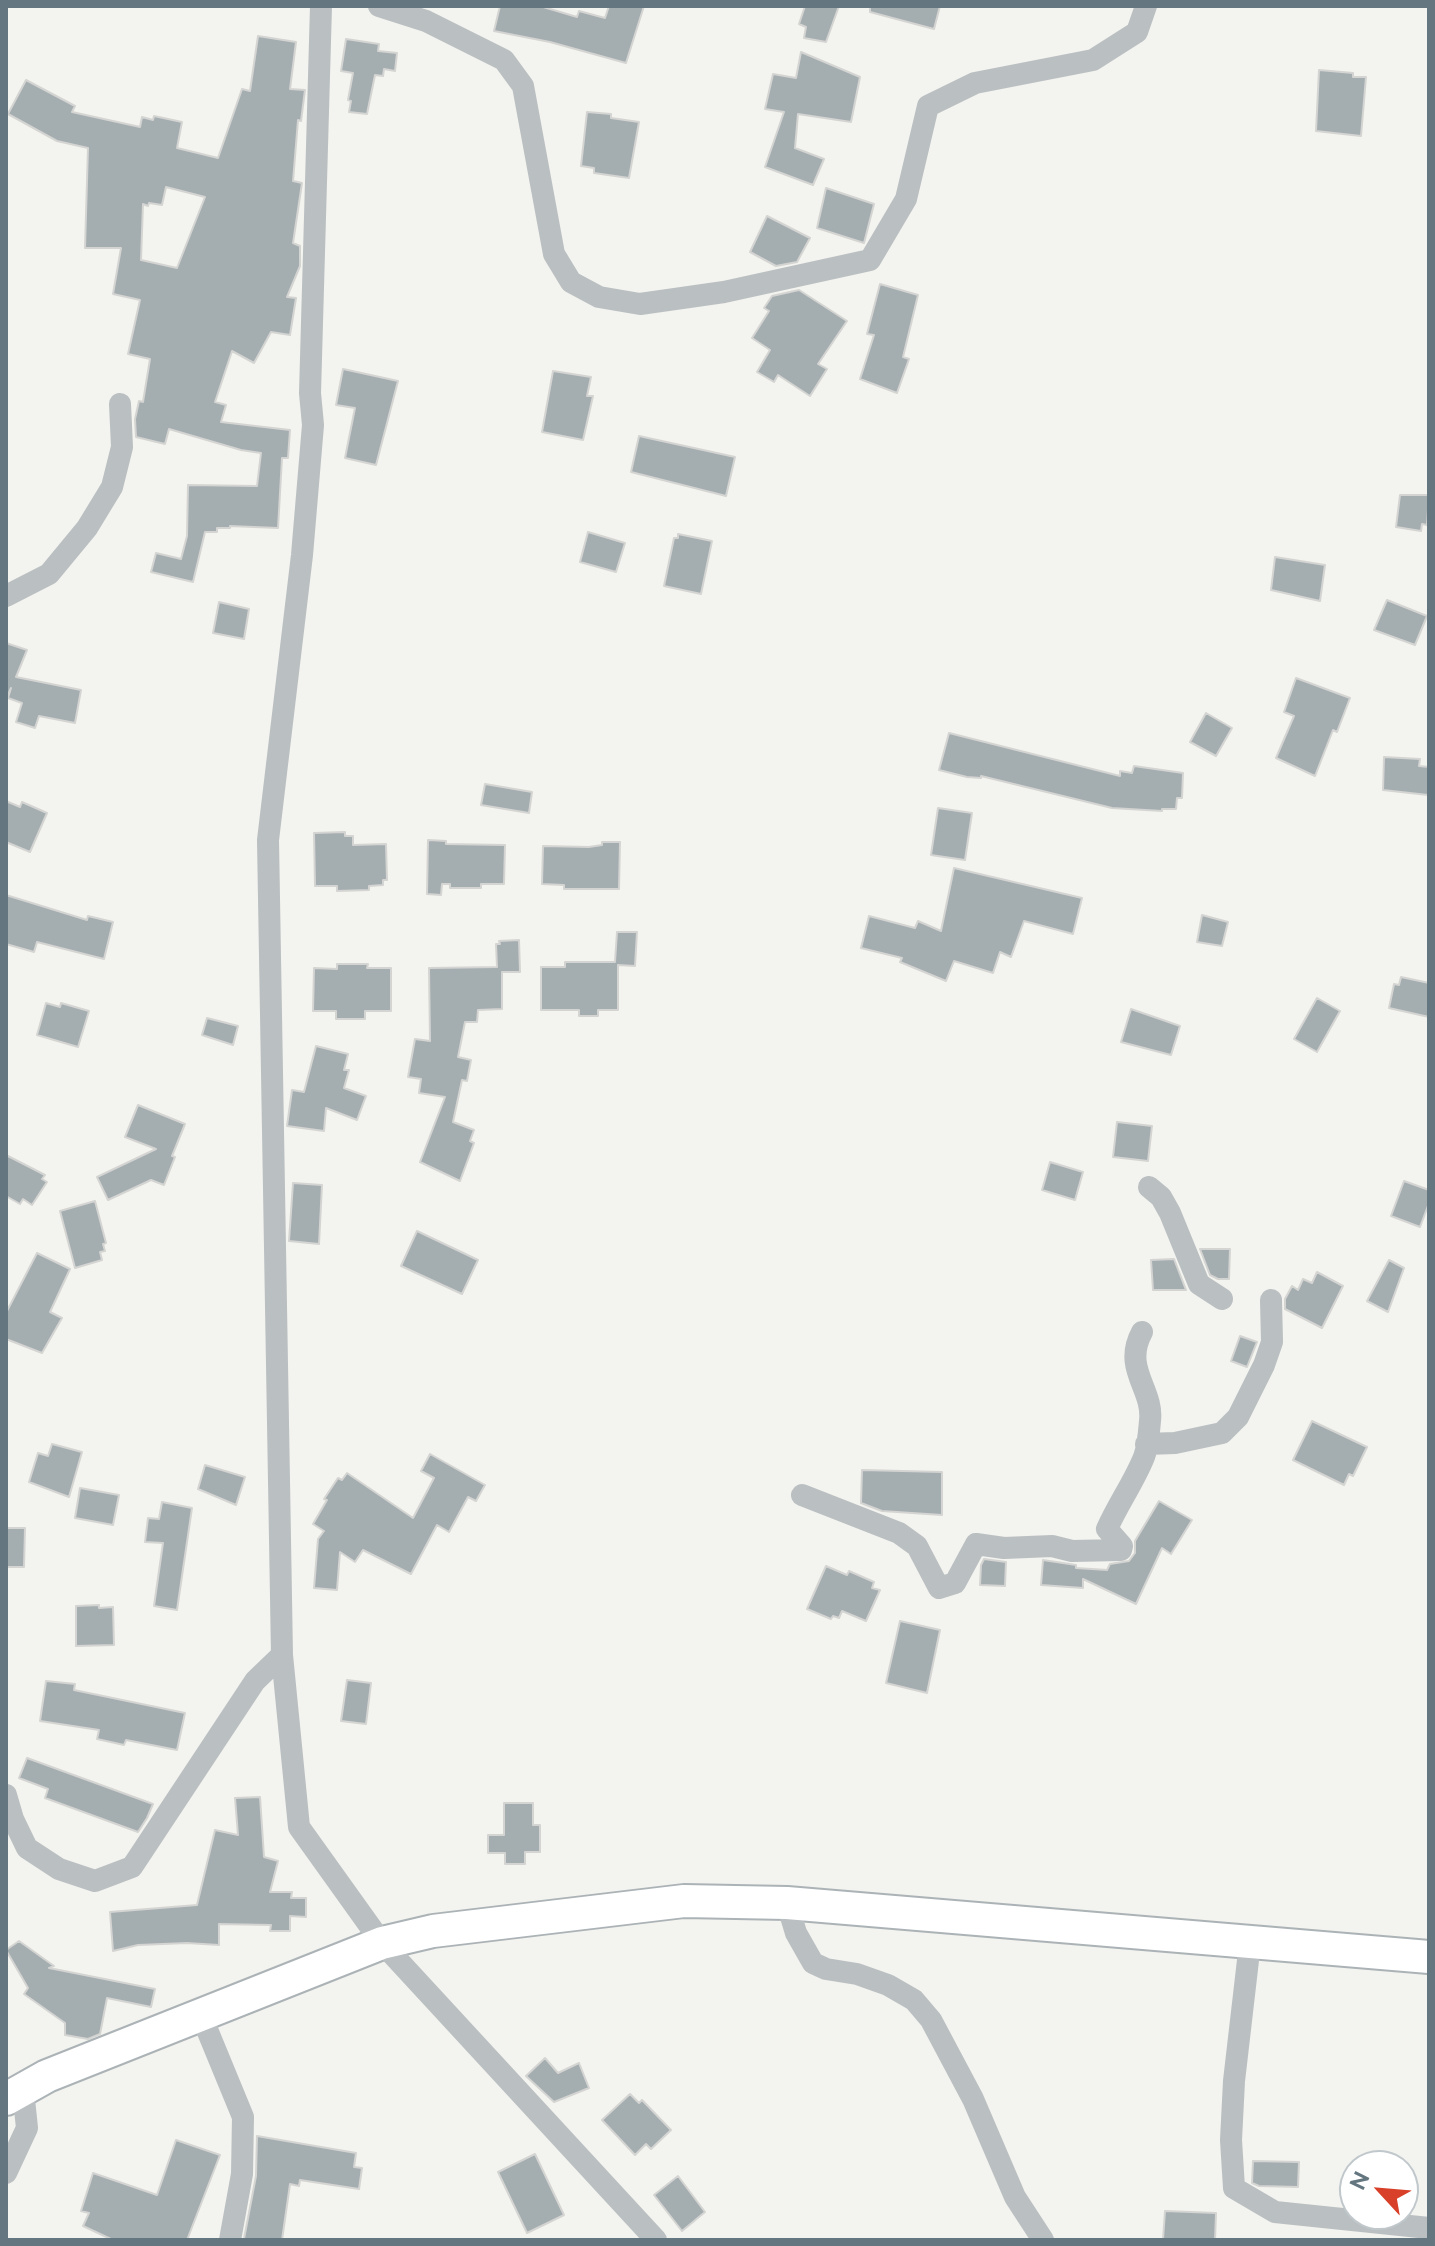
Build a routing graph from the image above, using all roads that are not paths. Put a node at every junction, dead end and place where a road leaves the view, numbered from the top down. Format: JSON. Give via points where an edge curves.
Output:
{"nodes":[{"id":1,"x":321,"y":6,"type":"edge"},
{"id":2,"x":379,"y":6,"type":"edge"},
{"id":3,"x":1146,"y":6,"type":"edge"},
{"id":4,"x":120,"y":404,"type":"dead end"},
{"id":5,"x":6,"y":596,"type":"edge"},
{"id":6,"x":1149,"y":1187,"type":"dead end"},
{"id":7,"x":1222,"y":1299,"type":"dead end"},
{"id":8,"x":1271,"y":1300,"type":"dead end"},
{"id":9,"x":1142,"y":1332,"type":"dead end"},
{"id":10,"x":1146,"y":1444,"type":"junction"},
{"id":11,"x":802,"y":1495,"type":"dead end"},
{"id":12,"x":282,"y":1655,"type":"junction"},
{"id":13,"x":6,"y":1795,"type":"edge"},
{"id":14,"x":787,"y":1903,"type":"junction"},
{"id":15,"x":382,"y":1943,"type":"junction"},
{"id":16,"x":1250,"y":1943,"type":"junction"},
{"id":17,"x":1429,"y":1957,"type":"edge"},
{"id":18,"x":201,"y":2015,"type":"junction"},
{"id":19,"x":15,"y":2095,"type":"edge"},
{"id":20,"x":6,"y":2173,"type":"edge"},
{"id":21,"x":1429,"y":2228,"type":"edge"},
{"id":22,"x":230,"y":2240,"type":"edge"},
{"id":23,"x":656,"y":2240,"type":"edge"},
{"id":24,"x":1043,"y":2240,"type":"edge"}],
"edges":[{"from":1,"to":12,"type":"street","via":[[313,425],[268,840]]},
{"from":2,"to":3,"type":"street","via":[[426,21],[504,60],[523,86],[554,254],[571,282],[599,297],[640,304],[870,260],[906,199],[928,106],[975,83],[1093,60],[1137,32]]},
{"from":4,"to":5,"type":"street","via":[[122,447],[112,487],[49,574]]},
{"from":6,"to":7,"type":"street","via":[[1170,1213],[1199,1284]]},
{"from":8,"to":10,"type":"street","via":[[1272,1342],[1238,1417],[1222,1433]]},
{"from":9,"to":10,"type":"street","via":[[1136,1359],[1151,1417]]},
{"from":10,"to":11,"type":"street","via":[[1107,1529],[1090,1549],[976,1544],[955,1583],[939,1588],[908,1539]]},
{"from":12,"to":13,"type":"street","via":[[255,1681],[132,1867],[95,1881],[59,1869],[27,1848]]},
{"from":12,"to":15,"type":"street","via":[[299,1827]]},
{"from":14,"to":15,"type":"street","via":[[684,1901],[450,1927]]},
{"from":14,"to":16,"type":"street"},
{"from":14,"to":24,"type":"street","via":[[813,1963],[888,1985],[914,2000],[931,2020],[973,2099],[1015,2197]]},
{"from":15,"to":18,"type":"street"},
{"from":15,"to":23,"type":"street"},
{"from":16,"to":17,"type":"street"},
{"from":16,"to":21,"type":"street","via":[[1234,2081],[1234,2188],[1275,2212]]},
{"from":18,"to":19,"type":"street","via":[[47,2076]]},
{"from":18,"to":22,"type":"street","via":[[243,2117],[242,2174]]},
{"from":19,"to":20,"type":"street","via":[[27,2128]]}]}
